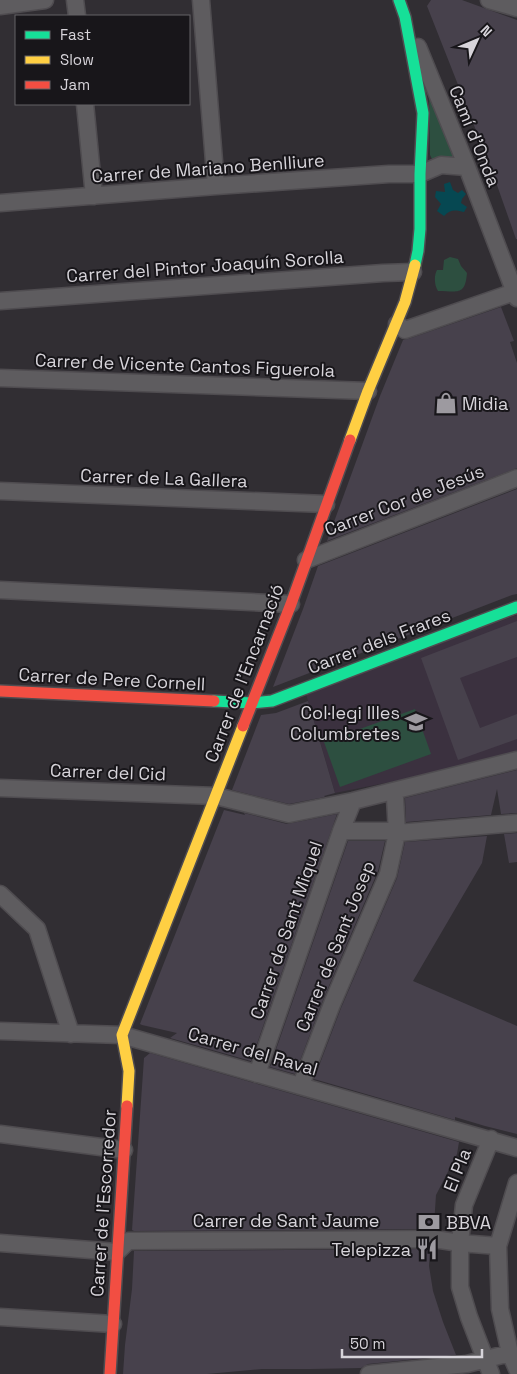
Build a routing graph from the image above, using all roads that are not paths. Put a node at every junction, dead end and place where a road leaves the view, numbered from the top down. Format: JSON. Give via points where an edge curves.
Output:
{"nodes":[{"id":1,"x":45,"y":0,"type":"edge"},
{"id":2,"x":75,"y":0,"type":"edge"},
{"id":3,"x":201,"y":0,"type":"edge"},
{"id":4,"x":399,"y":0,"type":"edge"},
{"id":5,"x":489,"y":0,"type":"edge"},
{"id":6,"x":0,"y":6,"type":"edge"},
{"id":7,"x":517,"y":8,"type":"edge"},
{"id":8,"x":77,"y":15,"type":"edge"},
{"id":9,"x":406,"y":16,"type":"junction"},
{"id":10,"x":85,"y":105,"type":"edge"},
{"id":11,"x":467,"y":167,"type":"junction"},
{"id":12,"x":420,"y":174,"type":"junction"},
{"id":13,"x":216,"y":186,"type":"junction"},
{"id":14,"x":94,"y":196,"type":"junction"},
{"id":15,"x":0,"y":204,"type":"edge"},
{"id":16,"x":413,"y":272,"type":"junction"},
{"id":17,"x":516,"y":294,"type":"edge"},
{"id":18,"x":0,"y":301,"type":"edge"},
{"id":19,"x":397,"y":324,"type":"junction"},
{"id":20,"x":0,"y":378,"type":"edge"},
{"id":21,"x":368,"y":392,"type":"junction"},
{"id":22,"x":517,"y":478,"type":"edge"},
{"id":23,"x":0,"y":491,"type":"edge"},
{"id":24,"x":326,"y":504,"type":"junction"},
{"id":25,"x":306,"y":560,"type":"junction"},
{"id":26,"x":0,"y":590,"type":"edge"},
{"id":27,"x":291,"y":604,"type":"junction"},
{"id":28,"x":517,"y":607,"type":"edge"},
{"id":29,"x":0,"y":692,"type":"edge"},
{"id":30,"x":252,"y":703,"type":"junction"},
{"id":31,"x":517,"y":760,"type":"edge"},
{"id":32,"x":0,"y":788,"type":"edge"},
{"id":33,"x":393,"y":791,"type":"junction"},
{"id":34,"x":216,"y":796,"type":"junction"},
{"id":35,"x":353,"y":801,"type":"junction"},
{"id":36,"x":517,"y":823,"type":"edge"},
{"id":37,"x":341,"y":831,"type":"junction"},
{"id":38,"x":397,"y":833,"type":"junction"},
{"id":39,"x":0,"y":894,"type":"edge"},
{"id":40,"x":0,"y":1031,"type":"edge"},
{"id":41,"x":71,"y":1034,"type":"junction"},
{"id":42,"x":122,"y":1035,"type":"junction"},
{"id":43,"x":257,"y":1074,"type":"junction"},
{"id":44,"x":302,"y":1085,"type":"junction"},
{"id":45,"x":0,"y":1134,"type":"edge"},
{"id":46,"x":491,"y":1140,"type":"junction"},
{"id":47,"x":517,"y":1148,"type":"edge"},
{"id":48,"x":124,"y":1150,"type":"junction"},
{"id":49,"x":517,"y":1182,"type":"edge"},
{"id":50,"x":0,"y":1243,"type":"edge"},
{"id":51,"x":460,"y":1243,"type":"junction"},
{"id":52,"x":498,"y":1246,"type":"junction"},
{"id":53,"x":117,"y":1252,"type":"junction"},
{"id":54,"x":0,"y":1317,"type":"edge"},
{"id":55,"x":113,"y":1324,"type":"junction"},
{"id":56,"x":510,"y":1354,"type":"junction"},
{"id":57,"x":488,"y":1367,"type":"edge"},
{"id":58,"x":517,"y":1369,"type":"edge"},
{"id":59,"x":110,"y":1374,"type":"edge"},
{"id":60,"x":369,"y":1374,"type":"edge"}],
"edges":[{"from":1,"to":6,"type":"street"},
{"from":2,"to":8,"type":"street"},
{"from":3,"to":13,"type":"street"},
{"from":4,"to":9,"type":"street","name":"Camí d'Onda"},
{"from":5,"to":7,"type":"street"},
{"from":9,"to":11,"type":"street","name":"Camí d'Onda"},
{"from":9,"to":12,"type":"street","name":"Camí d'Onda","via":[[423,113]]},
{"from":10,"to":14,"type":"street"},
{"from":11,"to":12,"type":"street","via":[[441,165]]},
{"from":11,"to":17,"type":"street","name":"Camí d'Onda"},
{"from":12,"to":13,"type":"street","name":"Carrer de Mariano Benlliure"},
{"from":12,"to":16,"type":"street","name":"Camí d'Onda","via":[[418,251]]},
{"from":13,"to":14,"type":"street","name":"Carrer de Mariano Benlliure"},
{"from":14,"to":15,"type":"street","name":"Carrer de Mariano Benlliure"},
{"from":16,"to":18,"type":"street","name":"Carrer del Pintor Joaquín Sorolla"},
{"from":16,"to":19,"type":"street","name":"Carrer de l'Encarnació"},
{"from":17,"to":19,"type":"street","via":[[405,330]]},
{"from":19,"to":21,"type":"street","name":"Carrer de l'Encarnació"},
{"from":20,"to":21,"type":"street","name":"Carrer de Vicente Cantos Figuerola"},
{"from":21,"to":24,"type":"street","name":"Carrer de l'Encarnació"},
{"from":22,"to":25,"type":"street","name":"Carrer Cor de Jesús"},
{"from":23,"to":24,"type":"street","name":"Carrer de La Gallera"},
{"from":24,"to":25,"type":"street","name":"Carrer de l'Encarnació"},
{"from":25,"to":27,"type":"street","name":"Carrer de l'Encarnació"},
{"from":26,"to":27,"type":"street"},
{"from":27,"to":30,"type":"street","name":"Carrer de l'Encarnació"},
{"from":28,"to":30,"type":"street","name":"Carrer dels Frares","via":[[272,701]]},
{"from":29,"to":30,"type":"street","name":"Carrer de Pere Cornell"},
{"from":30,"to":34,"type":"street","name":"Carrer de l'Encarnació"},
{"from":31,"to":33,"type":"street","name":"Carrer del Cid"},
{"from":32,"to":34,"type":"street","name":"Carrer del Cid"},
{"from":33,"to":35,"type":"street","name":"Carrer del Cid"},
{"from":33,"to":38,"type":"street","name":"Carrer de Sant Josep"},
{"from":34,"to":35,"type":"street","name":"Carrer del Cid","via":[[289,814]]},
{"from":34,"to":42,"type":"street","name":"Carrer de l'Encarnació"},
{"from":35,"to":37,"type":"street","name":"Carrer de Sant Miquel"},
{"from":36,"to":38,"type":"street"},
{"from":37,"to":38,"type":"street"},
{"from":37,"to":43,"type":"street","name":"Carrer de Sant Miquel"},
{"from":38,"to":44,"type":"street","name":"Carrer de Sant Josep","via":[[388,874],[332,1004]]},
{"from":39,"to":41,"type":"street","via":[[38,929]]},
{"from":40,"to":41,"type":"street","name":"Carrer del Raval"},
{"from":41,"to":42,"type":"street","name":"Carrer del Raval"},
{"from":42,"to":43,"type":"street","name":"Carrer del Raval"},
{"from":42,"to":48,"type":"street","name":"Carrer de l'Escorredor","via":[[129,1071]]},
{"from":43,"to":44,"type":"street","name":"Carrer del Raval"},
{"from":44,"to":46,"type":"street","name":"Carrer del Raval"},
{"from":45,"to":48,"type":"street"},
{"from":46,"to":47,"type":"street","name":"El Pla"},
{"from":46,"to":51,"type":"street","name":"El Pla","via":[[464,1205]]},
{"from":48,"to":53,"type":"street","name":"Carrer de l'Escorredor"},
{"from":49,"to":52,"type":"street"},
{"from":50,"to":53,"type":"street"},
{"from":51,"to":52,"type":"street"},
{"from":51,"to":53,"type":"street","name":"Carrer de Sant Jaume","via":[[434,1239],[128,1241]]},
{"from":51,"to":57,"type":"street","name":"El Pla","via":[[460,1287]]},
{"from":52,"to":56,"type":"street","via":[[500,1308]]},
{"from":53,"to":55,"type":"street","name":"Carrer de l'Escorredor"},
{"from":54,"to":55,"type":"street"},
{"from":55,"to":59,"type":"street","name":"Carrer de l'Escorredor"},
{"from":56,"to":57,"type":"street"},
{"from":56,"to":58,"type":"street"},
{"from":57,"to":60,"type":"street","via":[[468,1364]]}]}
